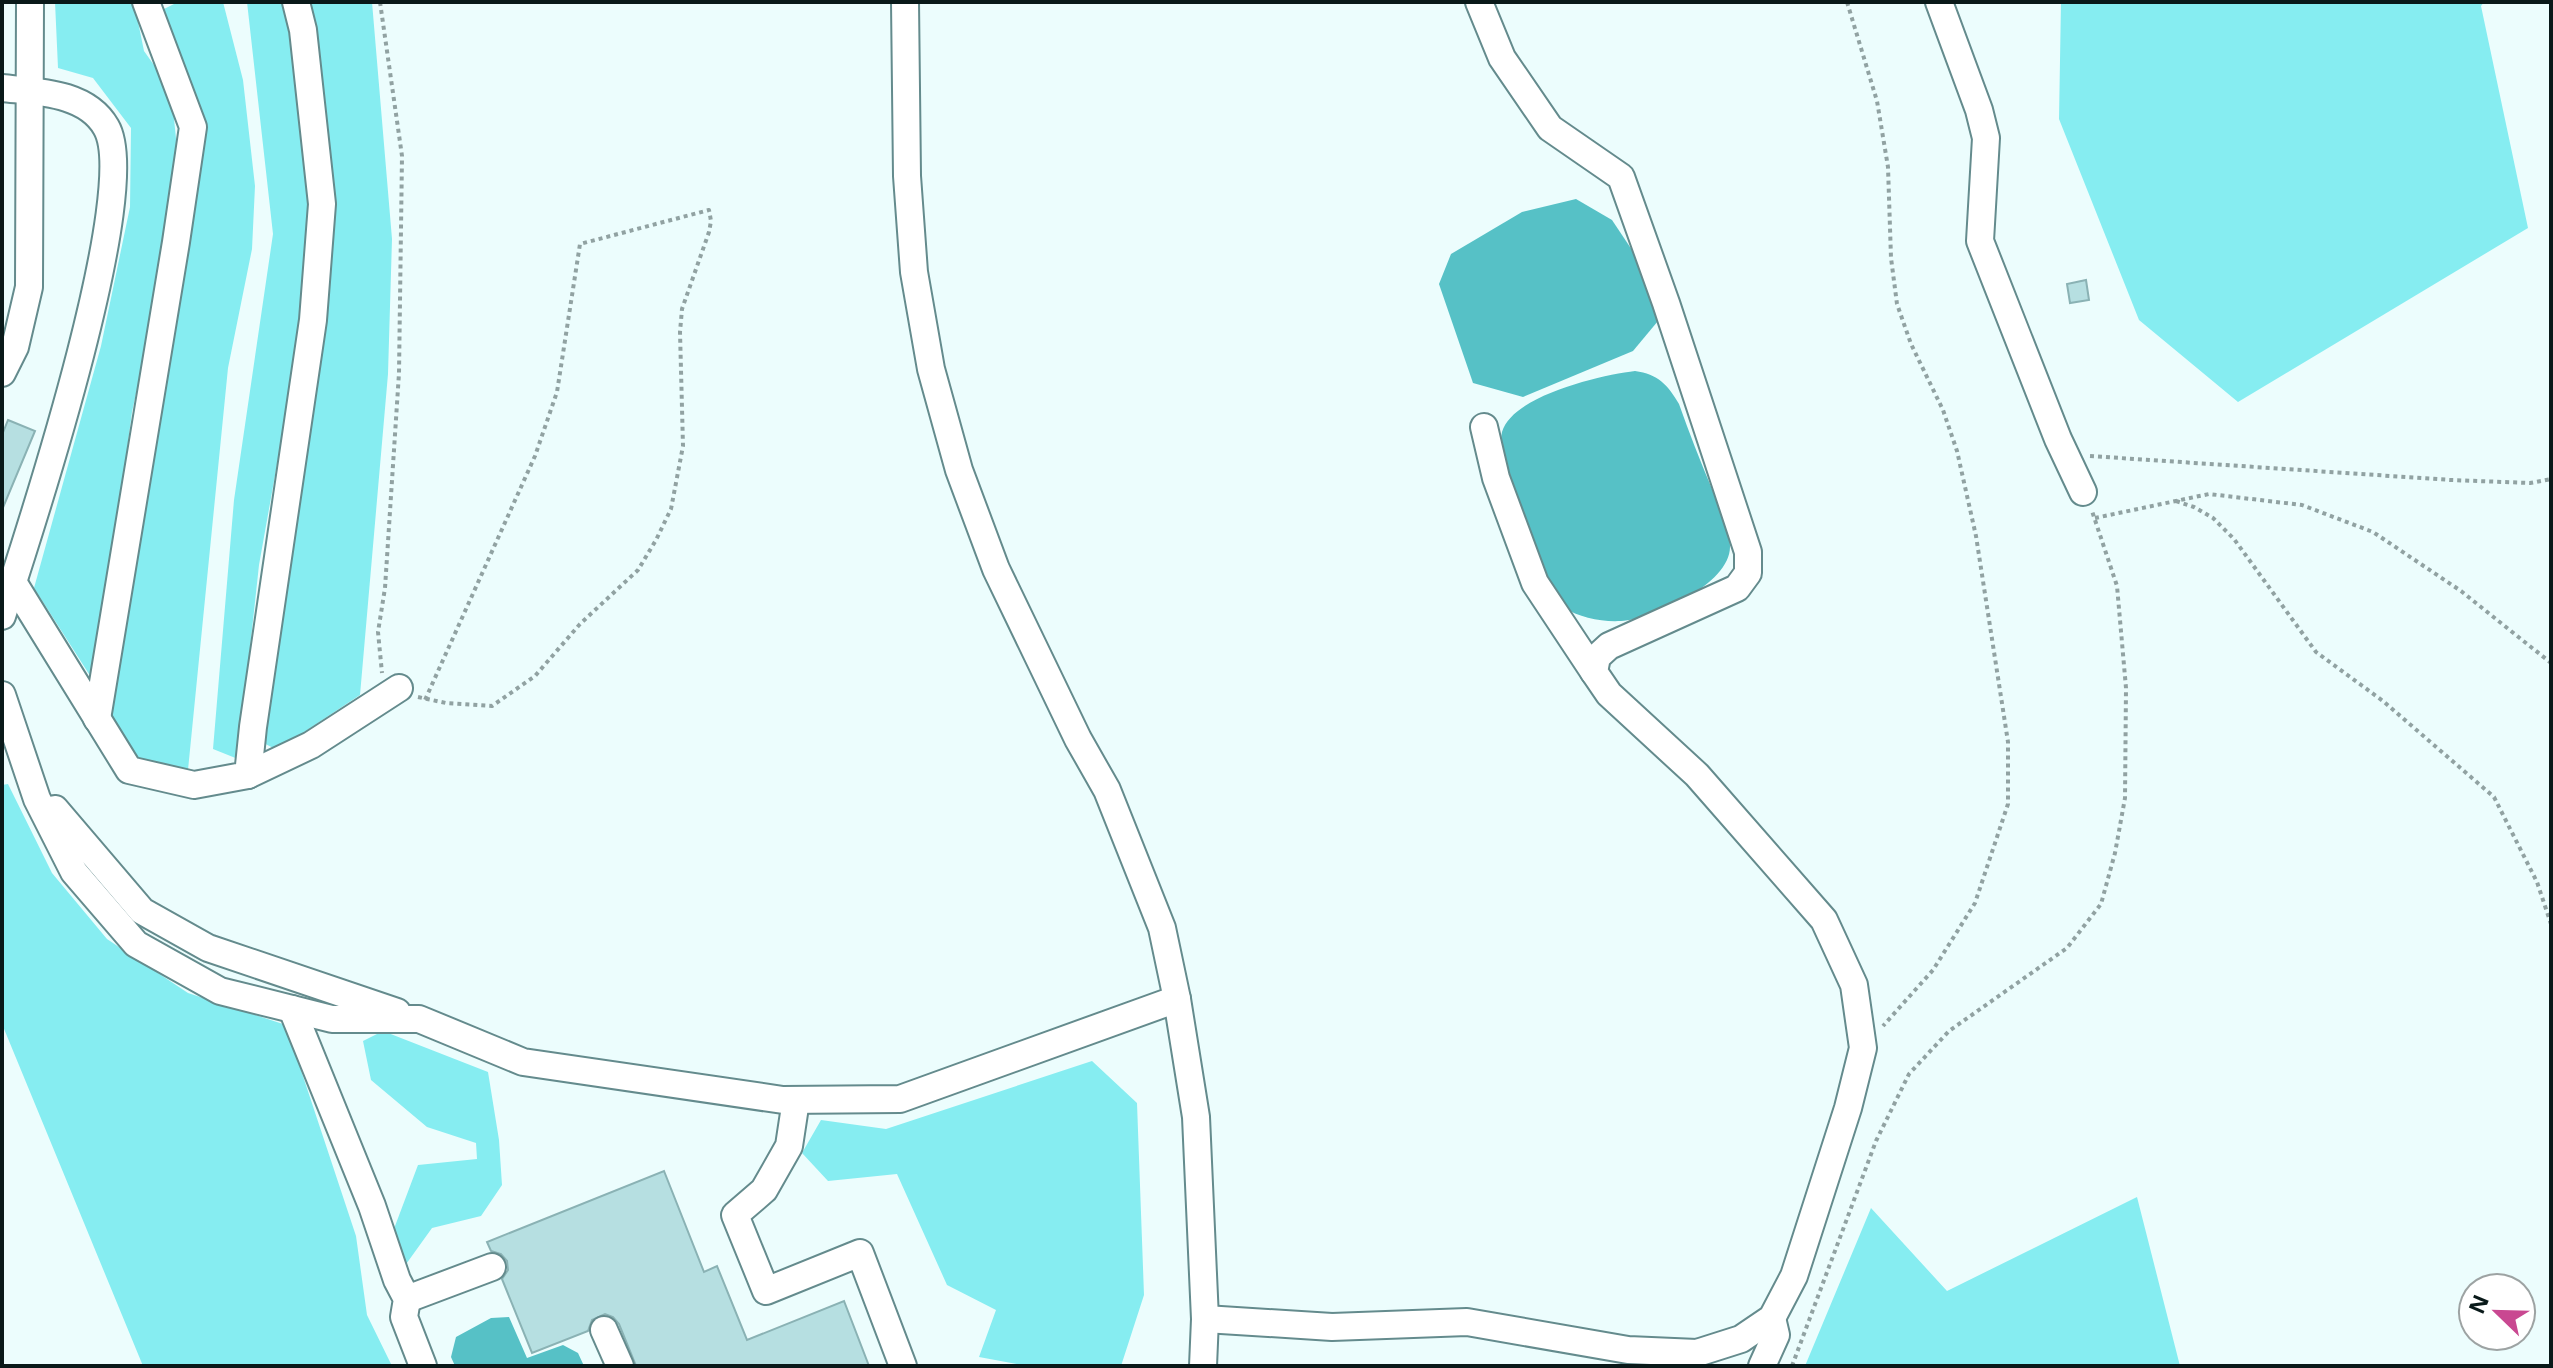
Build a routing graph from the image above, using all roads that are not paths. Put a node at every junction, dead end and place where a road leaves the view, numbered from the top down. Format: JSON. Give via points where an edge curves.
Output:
{"nodes":[{"id":1,"x":30,"y":2,"type":"edge"},
{"id":2,"x":146,"y":2,"type":"edge"},
{"id":3,"x":296,"y":2,"type":"edge"},
{"id":4,"x":905,"y":2,"type":"edge"},
{"id":5,"x":1479,"y":2,"type":"edge"},
{"id":6,"x":1939,"y":2,"type":"edge"},
{"id":7,"x":2,"y":88,"type":"edge"},
{"id":8,"x":30,"y":91,"type":"junction"},
{"id":9,"x":2,"y":373,"type":"edge"},
{"id":10,"x":1484,"y":427,"type":"dead end"},
{"id":11,"x":2083,"y":492,"type":"road end"},
{"id":12,"x":13,"y":582,"type":"junction"},
{"id":13,"x":2,"y":616,"type":"edge"},
{"id":14,"x":1594,"y":672,"type":"junction"},
{"id":15,"x":399,"y":688,"type":"road end"},
{"id":16,"x":2,"y":695,"type":"edge"},
{"id":17,"x":97,"y":719,"type":"junction"},
{"id":18,"x":29,"y":774,"type":"junction"},
{"id":19,"x":248,"y":775,"type":"junction"},
{"id":20,"x":1177,"y":999,"type":"junction"},
{"id":21,"x":292,"y":1009,"type":"junction"},
{"id":22,"x":419,"y":1019,"type":"junction"},
{"id":23,"x":796,"y":1100,"type":"junction"},
{"id":24,"x":492,"y":1267,"type":"dead end"},
{"id":25,"x":407,"y":1299,"type":"junction"},
{"id":26,"x":1772,"y":1318,"type":"junction"},
{"id":27,"x":1205,"y":1319,"type":"junction"},
{"id":28,"x":604,"y":1330,"type":"dead end"},
{"id":29,"x":423,"y":1366,"type":"edge"},
{"id":30,"x":620,"y":1366,"type":"edge"},
{"id":31,"x":903,"y":1366,"type":"edge"},
{"id":32,"x":1203,"y":1366,"type":"edge"},
{"id":33,"x":1762,"y":1366,"type":"edge"}],
"edges":[{"from":1,"to":8,"type":"lane"},
{"from":2,"to":17,"type":"lane","via":[[193,127]]},
{"from":3,"to":19,"type":"lane","via":[[322,204],[313,320]]},
{"from":4,"to":20,"type":"lane","via":[[907,176],[914,272],[931,369],[959,470],[996,569],[1107,790],[1162,928]]},
{"from":5,"to":14,"type":"lane","via":[[1502,58],[1550,128],[1621,177],[1748,552],[1748,573],[1737,588],[1609,646],[1597,657]]},
{"from":6,"to":11,"type":"lane","via":[[1986,138],[1980,241]]},
{"from":7,"to":8,"type":"lane"},
{"from":8,"to":9,"type":"lane","via":[[29,287],[15,347]]},
{"from":8,"to":12,"type":"lane","via":[[62,96],[92,109],[107,128],[115,164],[108,231],[73,382]]},
{"from":10,"to":14,"type":"lane","via":[[1496,478],[1535,583]]},
{"from":12,"to":13,"type":"lane"},
{"from":12,"to":17,"type":"lane"},
{"from":14,"to":26,"type":"lane","via":[[1609,694],[1697,775],[1824,920],[1854,985],[1863,1048],[1794,1276]]},
{"from":15,"to":19,"type":"lane","via":[[311,745]]},
{"from":16,"to":18,"type":"lane"},
{"from":17,"to":19,"type":"lane","via":[[129,770],[194,785]]},
{"from":18,"to":21,"type":"lane","via":[[74,872],[136,944],[220,991]]},
{"from":18,"to":22,"type":"lane","via":[[142,911],[208,948]]},
{"from":20,"to":23,"type":"lane","via":[[900,1099]]},
{"from":20,"to":27,"type":"lane","via":[[1196,1117]]},
{"from":21,"to":22,"type":"lane","via":[[332,1019]]},
{"from":21,"to":25,"type":"lane"},
{"from":22,"to":23,"type":"lane","via":[[523,1062]]},
{"from":23,"to":31,"type":"lane","via":[[789,1146],[764,1190],[735,1215],[766,1291],[860,1253]]},
{"from":24,"to":25,"type":"lane"},
{"from":25,"to":29,"type":"lane","via":[[404,1317]]},
{"from":26,"to":27,"type":"lane","via":[[1741,1339],[1697,1353],[1628,1350],[1467,1322],[1332,1327]]},
{"from":26,"to":33,"type":"lane","via":[[1776,1335]]},
{"from":27,"to":32,"type":"lane"},
{"from":28,"to":30,"type":"lane"}]}
